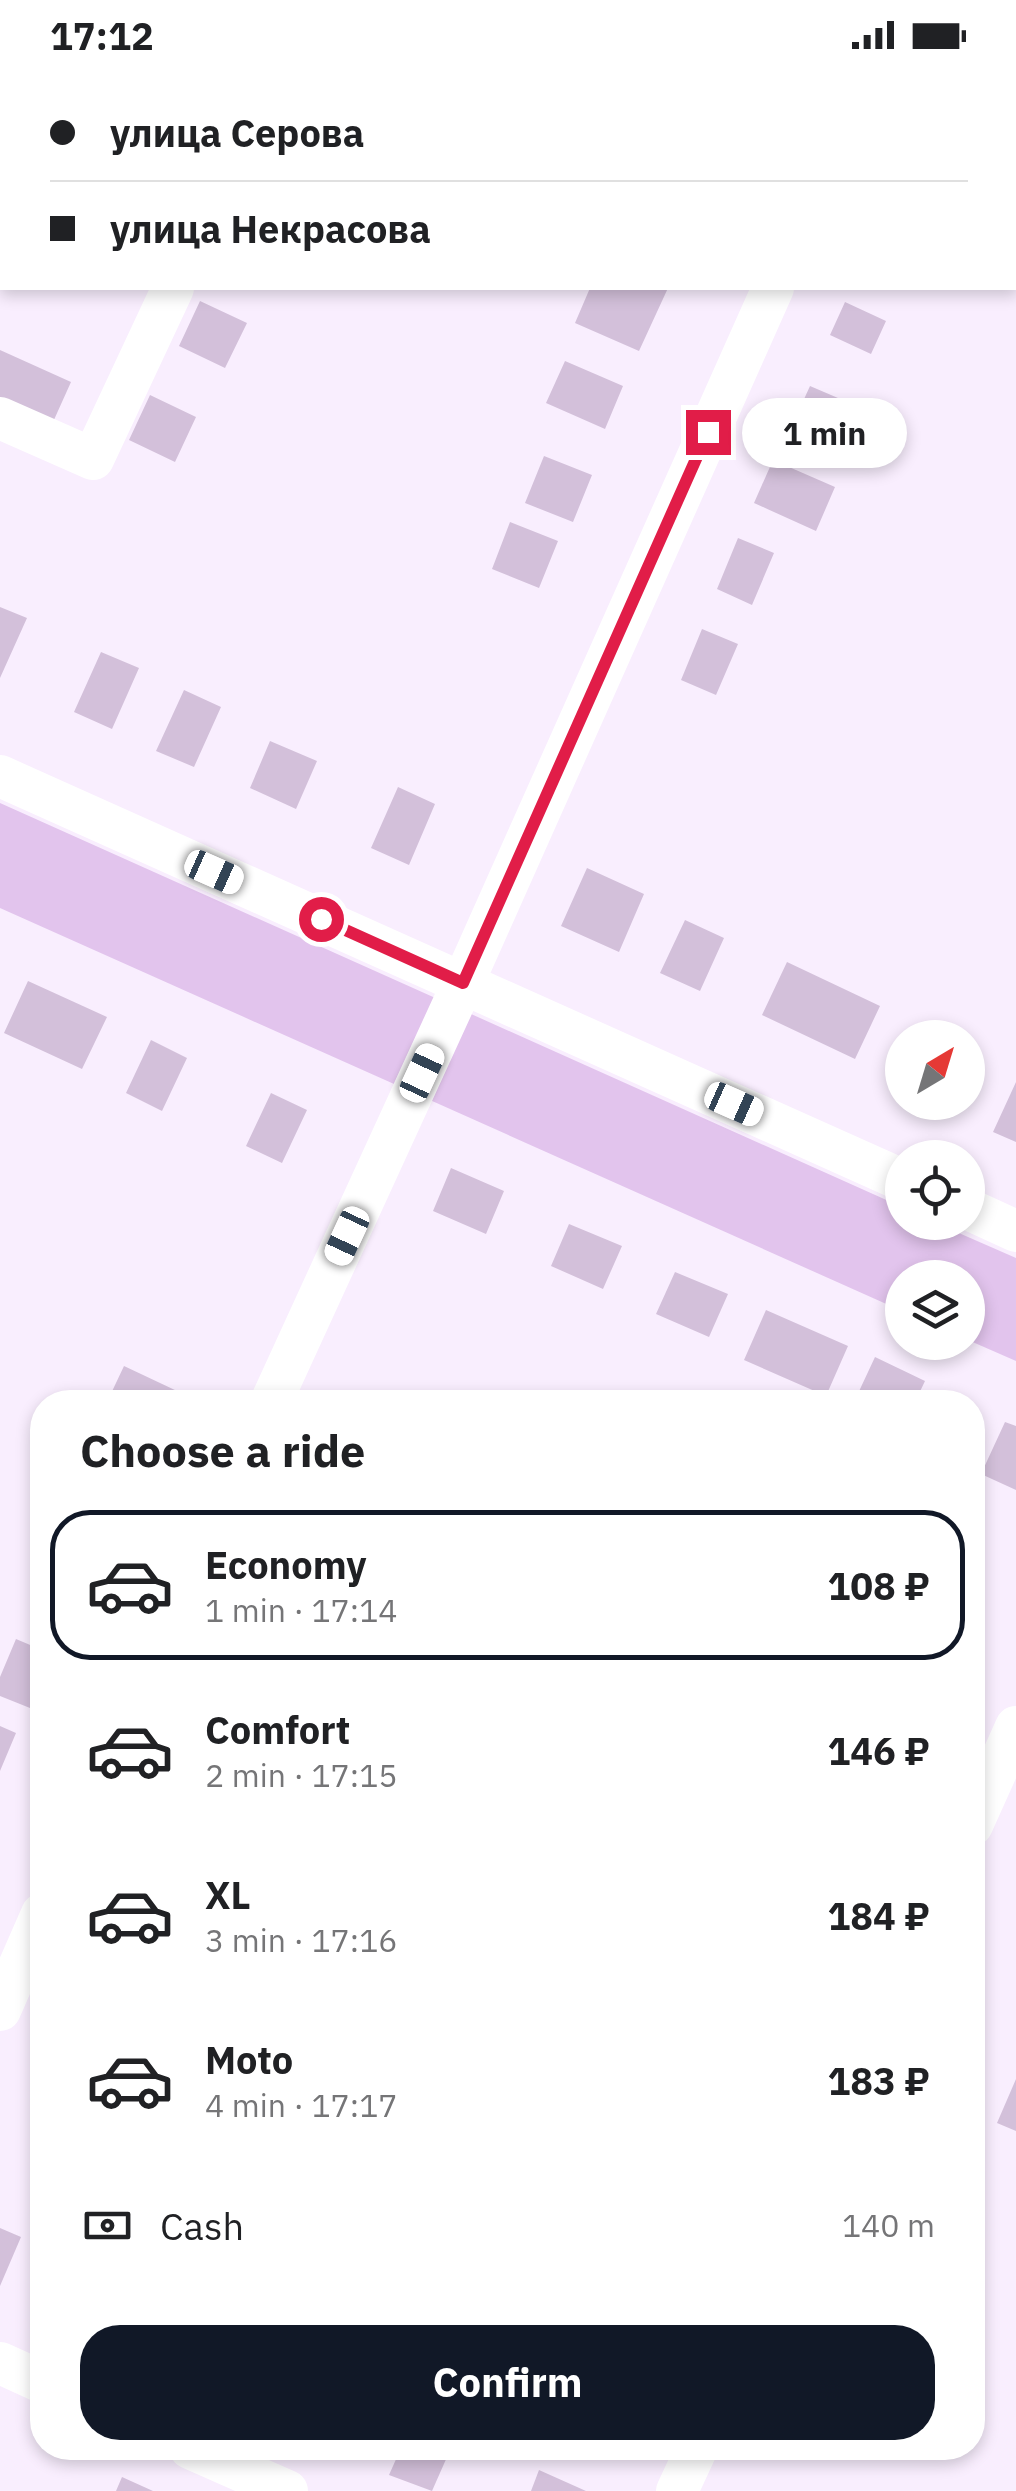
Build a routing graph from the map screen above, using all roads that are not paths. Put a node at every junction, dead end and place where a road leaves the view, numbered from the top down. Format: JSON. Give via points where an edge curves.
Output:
{"nodes":[{"id":1,"x":172,"y":290,"type":"edge"},
{"id":2,"x":771,"y":290,"type":"edge"},
{"id":3,"x":0,"y":418,"type":"edge"},
{"id":4,"x":0,"y":776,"type":"edge"},
{"id":5,"x":463,"y":983,"type":"junction"},
{"id":6,"x":885,"y":1172,"type":"edge"},
{"id":7,"x":985,"y":1217,"type":"edge"},
{"id":8,"x":1016,"y":1231,"type":"edge"},
{"id":9,"x":276,"y":1390,"type":"edge"},
{"id":10,"x":1016,"y":1727,"type":"edge"},
{"id":11,"x":985,"y":1796,"type":"edge"},
{"id":12,"x":30,"y":1941,"type":"edge"},
{"id":13,"x":0,"y":2010,"type":"edge"},
{"id":14,"x":0,"y":2362,"type":"edge"},
{"id":15,"x":30,"y":2376,"type":"edge"},
{"id":16,"x":217,"y":2460,"type":"edge"},
{"id":17,"x":691,"y":2460,"type":"edge"},
{"id":18,"x":287,"y":2491,"type":"edge"},
{"id":19,"x":677,"y":2491,"type":"edge"}],
"edges":[{"from":1,"to":3,"type":"street","via":[[93,459]]},
{"from":2,"to":5,"type":"street"},
{"from":4,"to":5,"type":"street"},
{"from":5,"to":6,"type":"street"},
{"from":5,"to":9,"type":"street"},
{"from":7,"to":8,"type":"street"},
{"from":10,"to":11,"type":"street"},
{"from":12,"to":13,"type":"street"},
{"from":14,"to":15,"type":"street"},
{"from":16,"to":18,"type":"street"},
{"from":17,"to":19,"type":"street"}]}
